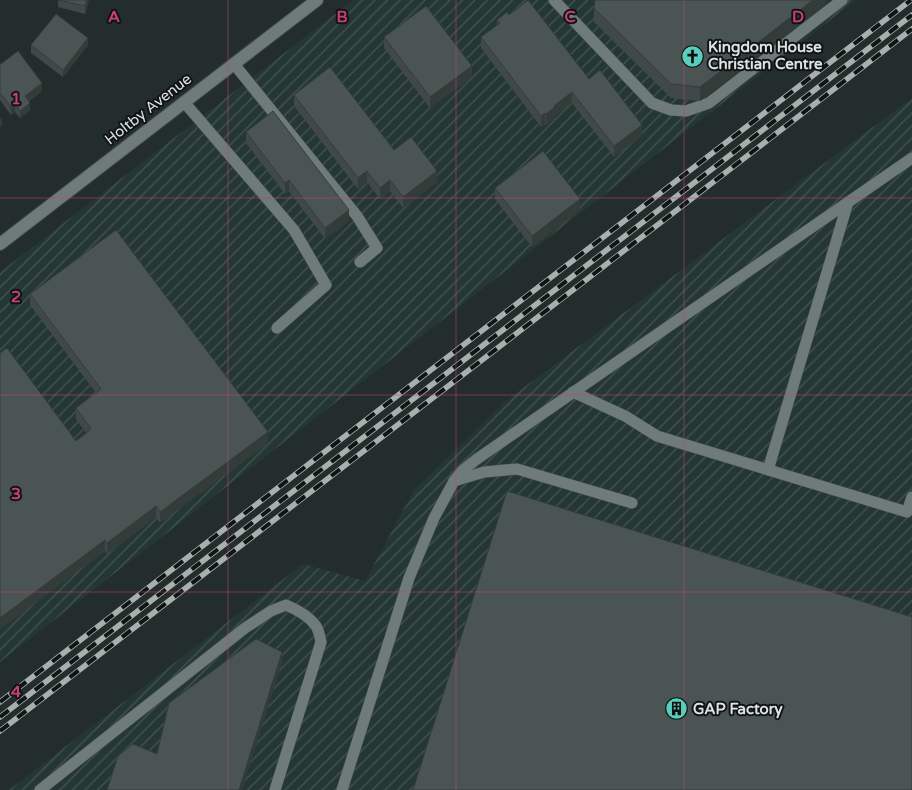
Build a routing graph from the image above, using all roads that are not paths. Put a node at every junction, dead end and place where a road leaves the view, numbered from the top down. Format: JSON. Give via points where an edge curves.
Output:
{"nodes":[{"id":1,"x":317,"y":0,"type":"edge"},
{"id":2,"x":554,"y":0,"type":"edge"},
{"id":3,"x":842,"y":0,"type":"edge"},
{"id":4,"x":234,"y":64,"type":"junction"},
{"id":5,"x":184,"y":102,"type":"junction"},
{"id":6,"x":912,"y":158,"type":"edge"},
{"id":7,"x":848,"y":202,"type":"junction"},
{"id":8,"x":0,"y":244,"type":"edge"},
{"id":9,"x":360,"y":262,"type":"dead end"},
{"id":10,"x":277,"y":328,"type":"dead end"},
{"id":11,"x":573,"y":392,"type":"junction"},
{"id":12,"x":768,"y":470,"type":"junction"},
{"id":13,"x":454,"y":481,"type":"junction"},
{"id":14,"x":912,"y":497,"type":"edge"},
{"id":15,"x":632,"y":503,"type":"dead end"},
{"id":16,"x":40,"y":790,"type":"edge"},
{"id":17,"x":275,"y":790,"type":"edge"},
{"id":18,"x":342,"y":790,"type":"edge"}],
"edges":[{"from":1,"to":4,"type":"street","name":"Holtby Avenue"},
{"from":2,"to":3,"type":"lane","via":[[652,103],[670,110],[686,111],[709,103]]},
{"from":4,"to":5,"type":"street","name":"Holtby Avenue"},
{"from":4,"to":9,"type":"lane","via":[[357,216],[377,248]]},
{"from":5,"to":8,"type":"street","name":"Holtby Avenue"},
{"from":5,"to":10,"type":"lane","via":[[294,230],[326,286]]},
{"from":6,"to":7,"type":"lane"},
{"from":7,"to":11,"type":"lane"},
{"from":7,"to":12,"type":"lane"},
{"from":11,"to":12,"type":"lane","via":[[625,416],[657,436]]},
{"from":11,"to":13,"type":"lane","via":[[477,459]]},
{"from":12,"to":14,"type":"lane","via":[[908,512]]},
{"from":13,"to":15,"type":"lane","via":[[484,472],[517,469]]},
{"from":13,"to":18,"type":"lane","via":[[434,518],[409,578]]},
{"from":16,"to":17,"type":"lane","via":[[245,628],[286,605],[302,613],[317,627],[322,642]]}]}
